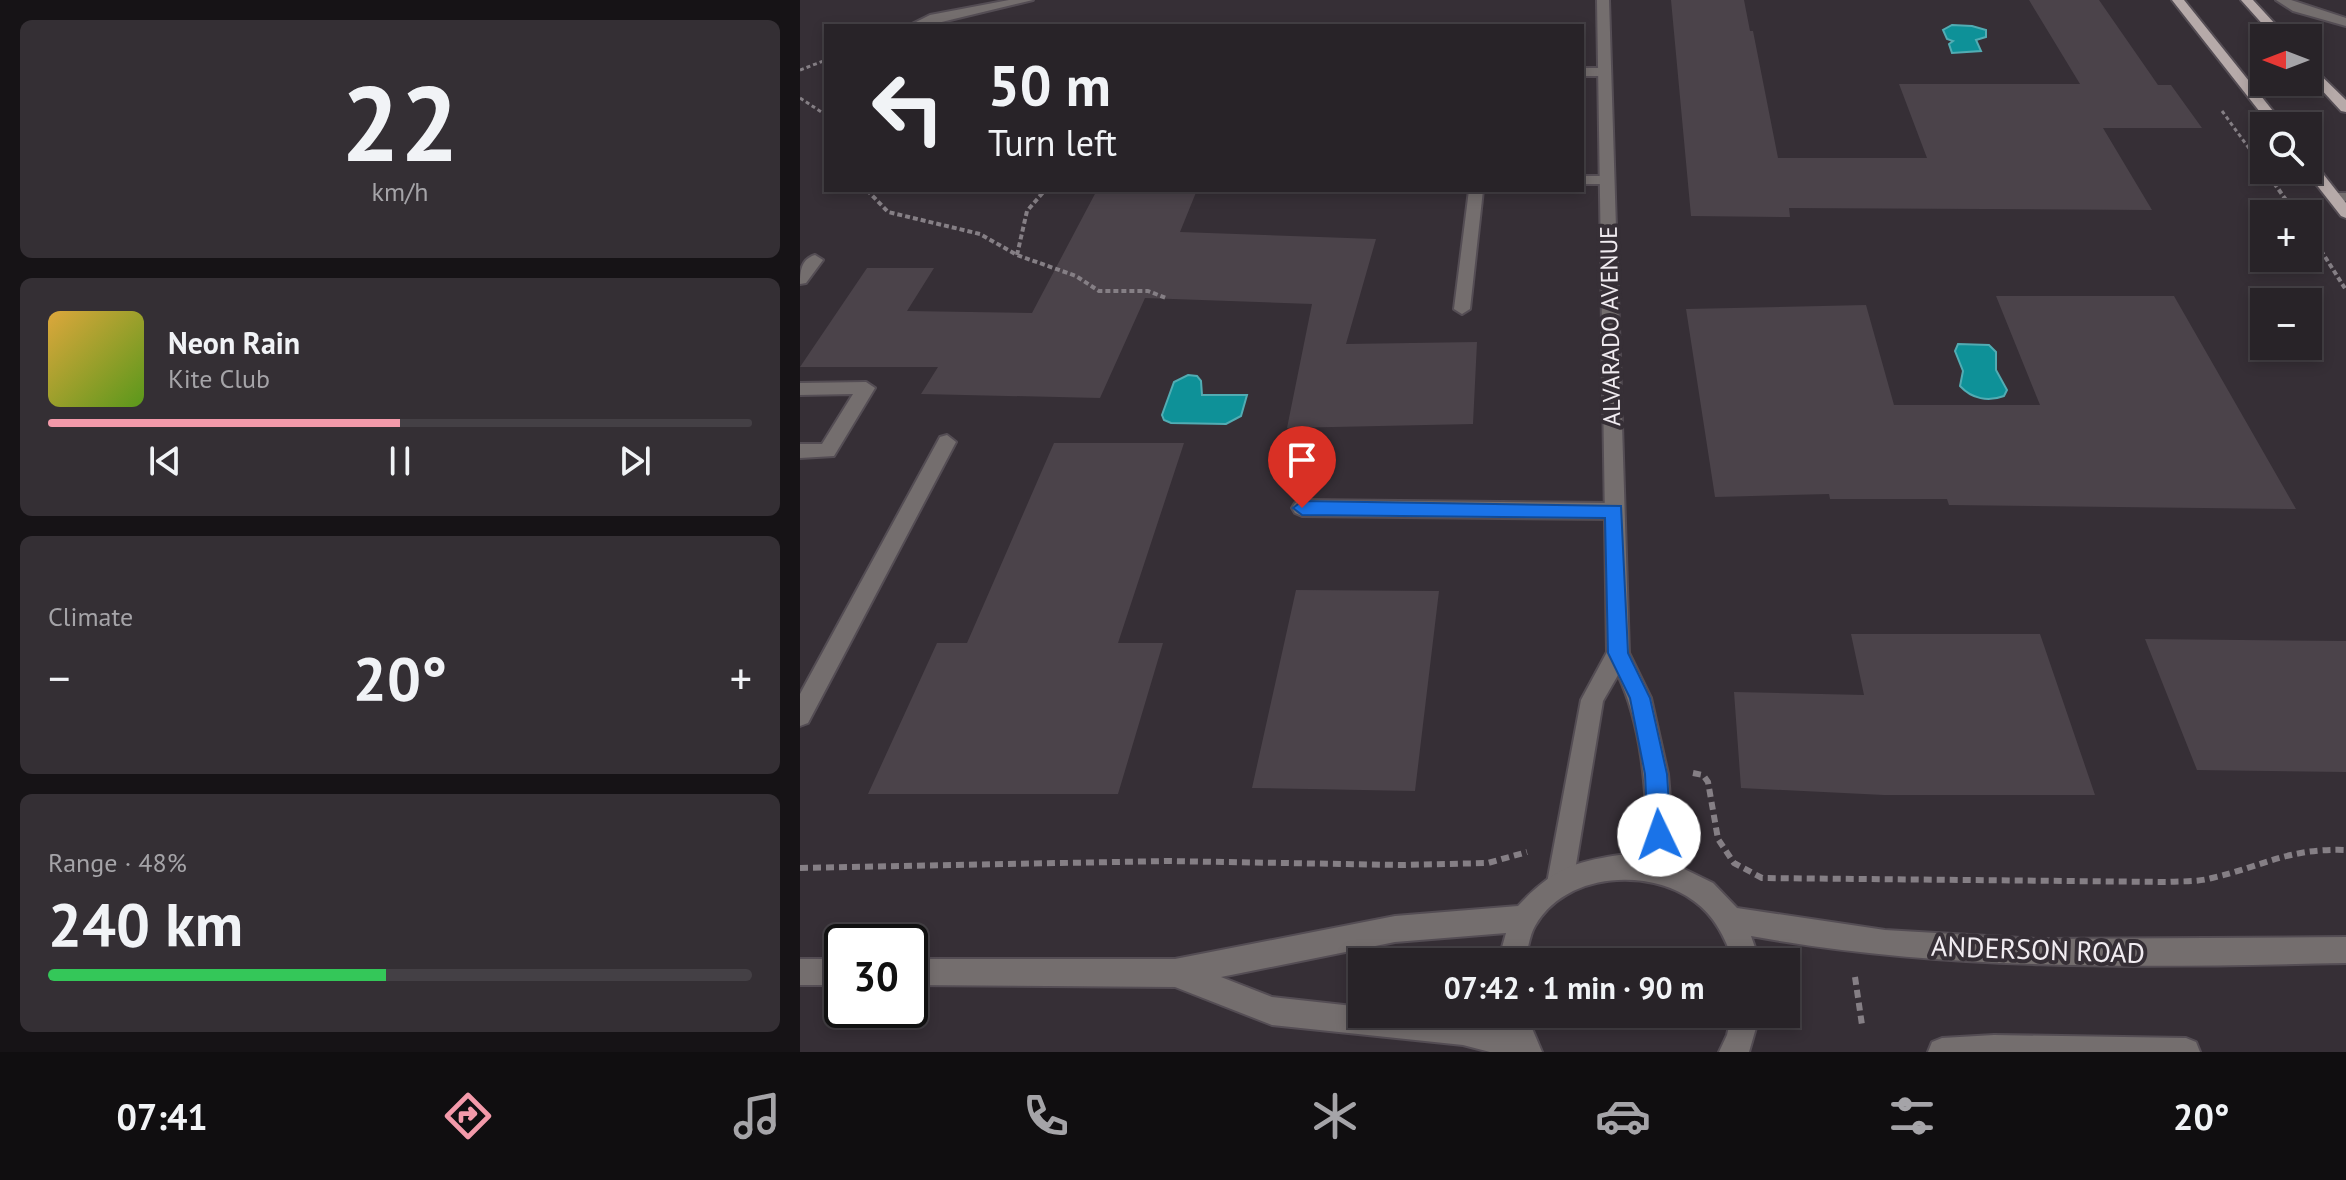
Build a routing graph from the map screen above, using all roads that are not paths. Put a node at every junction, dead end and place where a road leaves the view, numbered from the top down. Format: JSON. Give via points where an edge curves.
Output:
{"nodes":[{"id":1,"x":1027,"y":0,"type":"edge"},
{"id":2,"x":1603,"y":0,"type":"edge"},
{"id":3,"x":2178,"y":0,"type":"edge"},
{"id":4,"x":2247,"y":0,"type":"edge"},
{"id":5,"x":2282,"y":0,"type":"edge"},
{"id":6,"x":2346,"y":22,"type":"edge"},
{"id":7,"x":919,"y":24,"type":"edge"},
{"id":8,"x":2269,"y":24,"type":"edge"},
{"id":9,"x":1584,"y":72,"type":"edge"},
{"id":10,"x":1603,"y":72,"type":"junction"},
{"id":11,"x":2322,"y":82,"type":"edge"},
{"id":12,"x":2346,"y":108,"type":"edge"},
{"id":13,"x":2267,"y":112,"type":"edge"},
{"id":14,"x":2322,"y":178,"type":"edge"},
{"id":15,"x":1584,"y":180,"type":"edge"},
{"id":16,"x":1606,"y":180,"type":"junction"},
{"id":17,"x":1476,"y":192,"type":"edge"},
{"id":18,"x":2340,"y":197,"type":"edge"},
{"id":19,"x":2346,"y":213,"type":"edge"},
{"id":20,"x":815,"y":260,"type":"dead end"},
{"id":21,"x":800,"y":279,"type":"edge"},
{"id":22,"x":1462,"y":309,"type":"dead end"},
{"id":23,"x":800,"y":389,"type":"edge"},
{"id":24,"x":947,"y":442,"type":"dead end"},
{"id":25,"x":800,"y":451,"type":"edge"},
{"id":26,"x":1302,"y":508,"type":"dead end"},
{"id":27,"x":1614,"y":511,"type":"junction"},
{"id":28,"x":1618,"y":653,"type":"junction"},
{"id":29,"x":800,"y":716,"type":"edge"},
{"id":30,"x":1663,"y":871,"type":"junction"},
{"id":31,"x":1560,"y":883,"type":"junction"},
{"id":32,"x":1524,"y":919,"type":"junction"},
{"id":33,"x":1732,"y":920,"type":"junction"},
{"id":34,"x":1513,"y":948,"type":"edge"},
{"id":35,"x":1742,"y":948,"type":"edge"},
{"id":36,"x":2346,"y":950,"type":"edge"},
{"id":37,"x":800,"y":972,"type":"edge"},
{"id":38,"x":824,"y":972,"type":"edge"},
{"id":39,"x":928,"y":972,"type":"edge"},
{"id":40,"x":1175,"y":973,"type":"junction"},
{"id":41,"x":1518,"y":1028,"type":"edge"},
{"id":42,"x":1743,"y":1028,"type":"edge"},
{"id":43,"x":1526,"y":1049,"type":"edge"},
{"id":44,"x":1733,"y":1052,"type":"edge"},
{"id":45,"x":1942,"y":1052,"type":"edge"},
{"id":46,"x":2186,"y":1052,"type":"edge"}],
"edges":[{"from":1,"to":7,"type":"street"},
{"from":2,"to":10,"type":"street","name":"ALVARADO AVENUE"},
{"from":3,"to":13,"type":"main road"},
{"from":4,"to":8,"type":"main road"},
{"from":5,"to":6,"type":"street"},
{"from":9,"to":10,"type":"street"},
{"from":10,"to":16,"type":"street","name":"ALVARADO AVENUE"},
{"from":11,"to":12,"type":"main road"},
{"from":14,"to":18,"type":"main road"},
{"from":15,"to":16,"type":"street"},
{"from":16,"to":27,"type":"street","name":"ALVARADO AVENUE"},
{"from":17,"to":22,"type":"street"},
{"from":18,"to":19,"type":"main road"},
{"from":20,"to":21,"type":"street"},
{"from":23,"to":25,"type":"street","via":[[866,388],[827,451]]},
{"from":24,"to":29,"type":"street"},
{"from":26,"to":27,"type":"street"},
{"from":27,"to":28,"type":"street","name":"ALVARADO AVENUE"},
{"from":28,"to":30,"type":"street","name":"ALVARADO AVENUE","via":[[1640,698],[1656,774]]},
{"from":28,"to":31,"type":"street","via":[[1592,700]]},
{"from":30,"to":31,"type":"street","via":[[1629,865],[1594,869]]},
{"from":30,"to":33,"type":"street","via":[[1698,887]]},
{"from":31,"to":32,"type":"street"},
{"from":32,"to":34,"type":"street"},
{"from":32,"to":40,"type":"street","via":[[1395,929]]},
{"from":33,"to":35,"type":"street"},
{"from":33,"to":36,"type":"street","name":"ANDERSON ROAD","via":[[1849,938],[2034,955]]},
{"from":37,"to":38,"type":"street"},
{"from":39,"to":40,"type":"street"},
{"from":40,"to":43,"type":"street","via":[[1272,1011],[1463,1031]]},
{"from":41,"to":43,"type":"street"},
{"from":42,"to":44,"type":"street"},
{"from":45,"to":46,"type":"street"}]}
